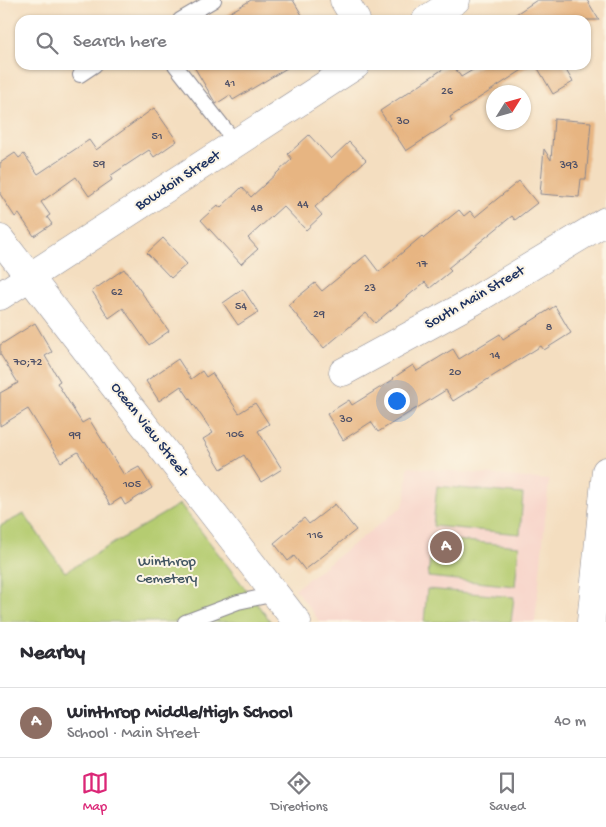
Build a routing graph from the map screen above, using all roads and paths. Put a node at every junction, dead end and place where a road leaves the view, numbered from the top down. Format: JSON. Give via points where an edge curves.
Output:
{"nodes":[{"id":1,"x":214,"y":0,"type":"edge"},
{"id":2,"x":344,"y":0,"type":"edge"},
{"id":3,"x":456,"y":0,"type":"edge"},
{"id":4,"x":188,"y":15,"type":"edge"},
{"id":5,"x":353,"y":15,"type":"edge"},
{"id":6,"x":434,"y":15,"type":"edge"},
{"id":7,"x":88,"y":70,"type":"edge"},
{"id":8,"x":179,"y":70,"type":"edge"},
{"id":9,"x":348,"y":70,"type":"edge"},
{"id":10,"x":80,"y":75,"type":"dead end"},
{"id":11,"x":236,"y":143,"type":"junction"},
{"id":12,"x":606,"y":221,"type":"edge"},
{"id":13,"x":0,"y":239,"type":"edge"},
{"id":14,"x":30,"y":277,"type":"junction"},
{"id":15,"x":0,"y":296,"type":"edge"},
{"id":16,"x":343,"y":372,"type":"dead end"},
{"id":17,"x":606,"y":471,"type":"edge"},
{"id":18,"x":276,"y":594,"type":"junction"},
{"id":19,"x":185,"y":622,"type":"edge"},
{"id":20,"x":297,"y":622,"type":"edge"},
{"id":21,"x":591,"y":622,"type":"edge"}],
"edges":[{"from":1,"to":4,"type":"lane"},
{"from":2,"to":5,"type":"street"},
{"from":3,"to":6,"type":"street"},
{"from":7,"to":10,"type":"lane"},
{"from":8,"to":11,"type":"lane"},
{"from":9,"to":11,"type":"street","name":"Bowdoin Street"},
{"from":11,"to":14,"type":"street","name":"Bowdoin Street"},
{"from":12,"to":16,"type":"street","name":"South Main Street","via":[[472,302]]},
{"from":13,"to":14,"type":"street","name":"Ocean View Street"},
{"from":14,"to":15,"type":"street","name":"Bowdoin Street"},
{"from":14,"to":18,"type":"street","name":"Ocean View Street"},
{"from":17,"to":21,"type":"street"},
{"from":18,"to":19,"type":"lane","via":[[238,602]]},
{"from":18,"to":20,"type":"street","name":"Ocean View Street"}]}
